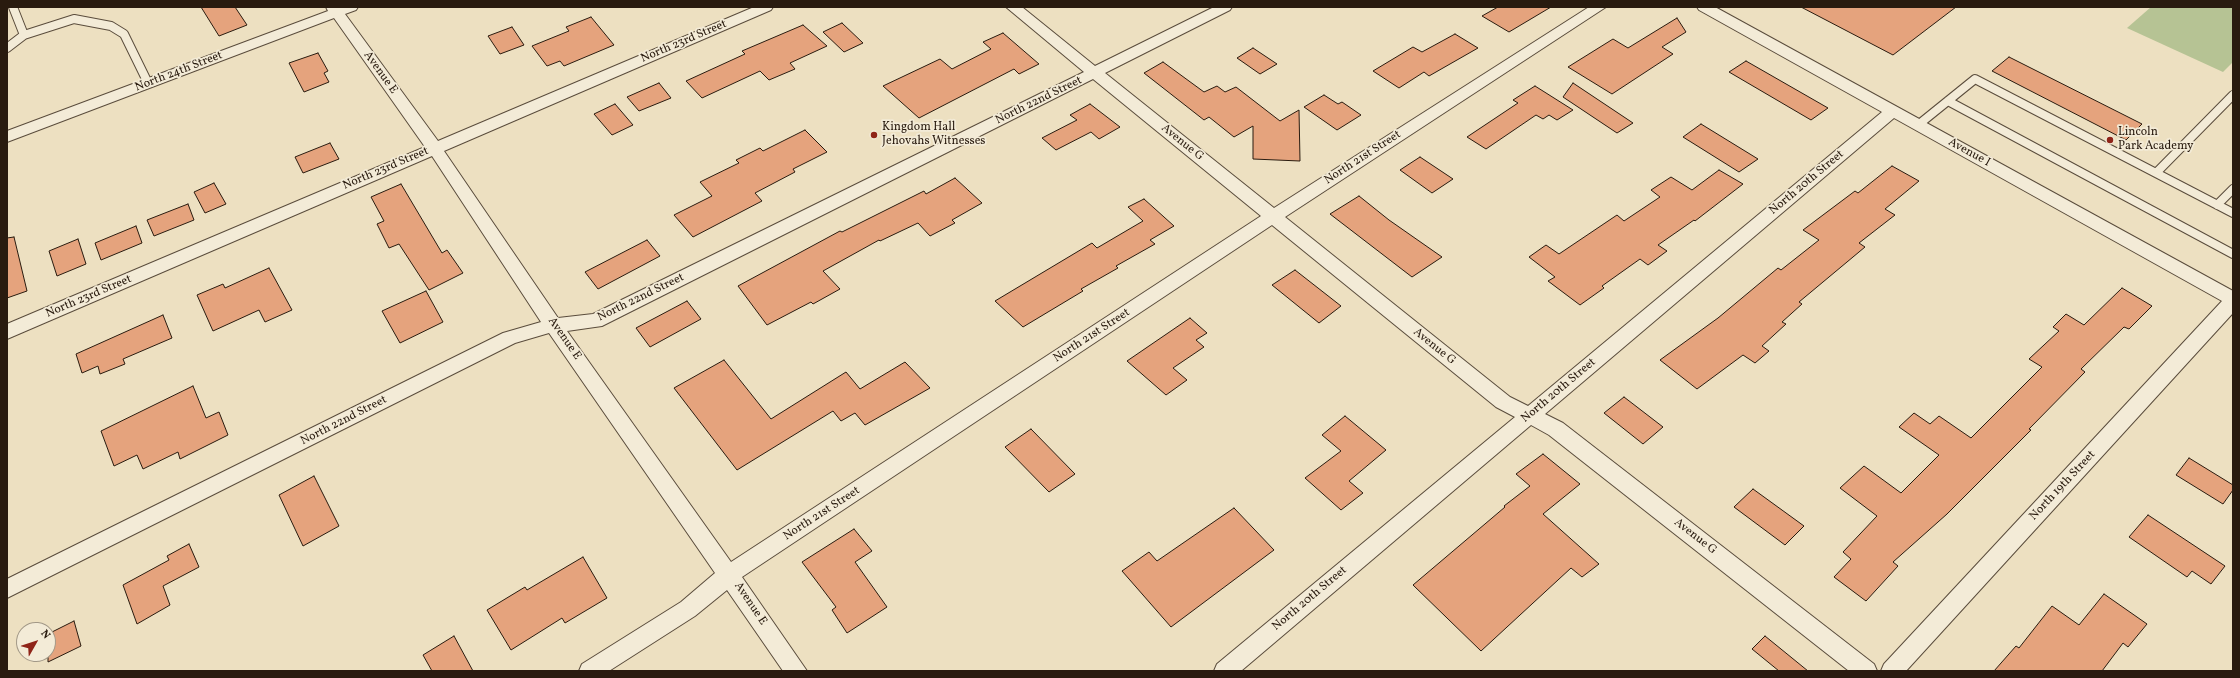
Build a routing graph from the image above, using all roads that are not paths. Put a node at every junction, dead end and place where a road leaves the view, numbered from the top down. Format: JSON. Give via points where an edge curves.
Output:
{"nodes":[{"id":1,"x":13,"y":7,"type":"edge"},
{"id":2,"x":766,"y":7,"type":"edge"},
{"id":3,"x":1013,"y":7,"type":"edge"},
{"id":4,"x":1225,"y":7,"type":"edge"},
{"id":5,"x":1599,"y":7,"type":"edge"},
{"id":6,"x":1704,"y":7,"type":"edge"},
{"id":7,"x":340,"y":9,"type":"edge"},
{"id":8,"x":24,"y":35,"type":"junction"},
{"id":9,"x":7,"y":48,"type":"edge"},
{"id":10,"x":1095,"y":73,"type":"junction"},
{"id":11,"x":148,"y":84,"type":"junction"},
{"id":12,"x":2233,"y":95,"type":"edge"},
{"id":13,"x":1948,"y":101,"type":"junction"},
{"id":14,"x":1893,"y":111,"type":"junction"},
{"id":15,"x":1918,"y":125,"type":"junction"},
{"id":16,"x":7,"y":137,"type":"edge"},
{"id":17,"x":434,"y":148,"type":"junction"},
{"id":18,"x":2156,"y":173,"type":"junction"},
{"id":19,"x":2233,"y":189,"type":"edge"},
{"id":20,"x":2217,"y":205,"type":"junction"},
{"id":21,"x":2233,"y":213,"type":"edge"},
{"id":22,"x":1272,"y":217,"type":"junction"},
{"id":23,"x":2233,"y":254,"type":"edge"},
{"id":24,"x":2233,"y":300,"type":"edge"},
{"id":25,"x":553,"y":325,"type":"junction"},
{"id":26,"x":7,"y":332,"type":"edge"},
{"id":27,"x":1531,"y":414,"type":"junction"},
{"id":28,"x":730,"y":574,"type":"junction"},
{"id":29,"x":7,"y":589,"type":"edge"},
{"id":30,"x":590,"y":671,"type":"edge"},
{"id":31,"x":796,"y":671,"type":"edge"},
{"id":32,"x":1224,"y":671,"type":"edge"},
{"id":33,"x":1866,"y":671,"type":"edge"},
{"id":34,"x":1892,"y":671,"type":"edge"}],
"edges":[{"from":1,"to":8,"type":"lane"},
{"from":2,"to":17,"type":"street","name":"North 23rd Street"},
{"from":3,"to":10,"type":"street","name":"Avenue G"},
{"from":4,"to":10,"type":"street","name":"North 22nd Street"},
{"from":5,"to":22,"type":"street","name":"North 21st Street"},
{"from":6,"to":14,"type":"street","name":"Avenue I"},
{"from":7,"to":11,"type":"street","name":"North 24th Street"},
{"from":7,"to":17,"type":"street","name":"Avenue E"},
{"from":8,"to":9,"type":"lane"},
{"from":8,"to":11,"type":"lane","via":[[74,19],[111,26],[124,34],[133,48]]},
{"from":10,"to":22,"type":"street","name":"Avenue G"},
{"from":10,"to":25,"type":"street","name":"North 22nd Street","via":[[596,321]]},
{"from":11,"to":16,"type":"street","name":"North 24th Street"},
{"from":12,"to":18,"type":"lane"},
{"from":13,"to":15,"type":"lane"},
{"from":13,"to":18,"type":"lane","via":[[1975,79]]},
{"from":13,"to":23,"type":"lane"},
{"from":14,"to":15,"type":"street","name":"Avenue I"},
{"from":14,"to":27,"type":"street","name":"North 20th Street"},
{"from":15,"to":24,"type":"street","name":"Avenue I"},
{"from":17,"to":25,"type":"street","name":"Avenue E"},
{"from":17,"to":26,"type":"street","name":"North 23rd Street"},
{"from":18,"to":20,"type":"lane"},
{"from":19,"to":20,"type":"lane"},
{"from":20,"to":21,"type":"lane"},
{"from":22,"to":27,"type":"street","name":"Avenue G","via":[[1503,402]]},
{"from":22,"to":28,"type":"street","name":"North 21st Street"},
{"from":24,"to":34,"type":"street","name":"North 19th Street"},
{"from":25,"to":28,"type":"street","name":"Avenue E"},
{"from":25,"to":29,"type":"street","name":"North 22nd Street","via":[[509,338]]},
{"from":27,"to":32,"type":"street","name":"North 20th Street"},
{"from":27,"to":33,"type":"street","name":"Avenue G","via":[[1556,429]]},
{"from":28,"to":30,"type":"street","name":"North 21st Street","via":[[688,609]]},
{"from":28,"to":31,"type":"street","name":"Avenue E"}]}
